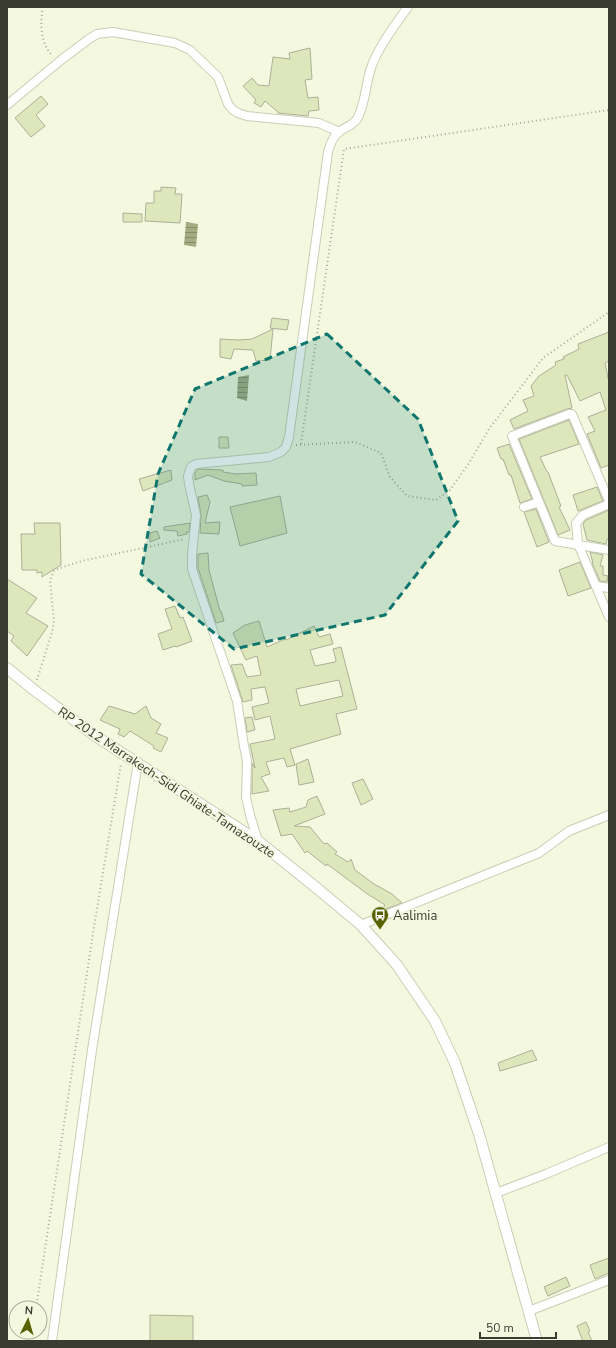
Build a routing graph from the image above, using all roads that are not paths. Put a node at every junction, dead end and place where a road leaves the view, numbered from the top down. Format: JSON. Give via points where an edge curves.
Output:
{"nodes":[{"id":1,"x":408,"y":7,"type":"edge"},
{"id":2,"x":7,"y":105,"type":"edge"},
{"id":3,"x":339,"y":132,"type":"junction"},
{"id":4,"x":539,"y":502,"type":"junction"},
{"id":5,"x":609,"y":502,"type":"edge"},
{"id":6,"x":524,"y":507,"type":"dead end"},
{"id":7,"x":578,"y":544,"type":"junction"},
{"id":8,"x":609,"y":550,"type":"edge"},
{"id":9,"x":596,"y":586,"type":"junction"},
{"id":10,"x":609,"y":588,"type":"edge"},
{"id":11,"x":609,"y":617,"type":"edge"},
{"id":12,"x":7,"y":668,"type":"edge"},
{"id":13,"x":138,"y":762,"type":"junction"},
{"id":14,"x":609,"y":815,"type":"edge"},
{"id":15,"x":258,"y":841,"type":"junction"},
{"id":16,"x":361,"y":925,"type":"junction"},
{"id":17,"x":609,"y":1146,"type":"edge"},
{"id":18,"x":496,"y":1193,"type":"junction"},
{"id":19,"x":609,"y":1280,"type":"edge"},
{"id":20,"x":529,"y":1311,"type":"junction"},
{"id":21,"x":52,"y":1341,"type":"edge"},
{"id":22,"x":537,"y":1341,"type":"edge"}],
"edges":[{"from":1,"to":3,"type":"street","via":[[372,66],[357,119]]},
{"from":2,"to":3,"type":"street","via":[[89,39],[106,32],[175,43],[190,50],[218,77],[228,104],[238,113],[319,123]]},
{"from":3,"to":15,"type":"street","via":[[328,152],[286,447],[269,457],[196,464],[189,471],[188,480],[196,515],[192,569],[237,700],[248,761],[246,796]]},
{"from":4,"to":5,"type":"street","via":[[512,436],[569,414],[573,416]]},
{"from":4,"to":6,"type":"street"},
{"from":4,"to":7,"type":"street","via":[[548,514],[555,541]]},
{"from":5,"to":7,"type":"street","via":[[580,517],[576,523]]},
{"from":7,"to":8,"type":"street"},
{"from":7,"to":9,"type":"street"},
{"from":9,"to":10,"type":"street"},
{"from":9,"to":11,"type":"street"},
{"from":12,"to":13,"type":"street","name":"RP 2012 Marrakech-Sidi Ghiate-Tamazouzte","via":[[122,754]]},
{"from":13,"to":15,"type":"street","name":"RP 2012 Marrakech-Sidi Ghiate-Tamazouzte"},
{"from":13,"to":21,"type":"street","via":[[92,1050]]},
{"from":14,"to":16,"type":"street","via":[[569,831],[539,853]]},
{"from":15,"to":16,"type":"street","name":"RP 2012 Marrakech-Sidi Ghiate-Tamazouzte"},
{"from":16,"to":18,"type":"street","name":"RP 2012 Marrakech-Sidi Ghiate-Tamazouzte","via":[[397,965],[435,1021],[455,1063]]},
{"from":17,"to":18,"type":"street"},
{"from":18,"to":20,"type":"street","name":"RP 2012 Marrakech-Sidi Ghiate-Tamazouzte"},
{"from":19,"to":20,"type":"street"},
{"from":20,"to":22,"type":"street","name":"RP 2012 Marrakech-Sidi Ghiate-Tamazouzte"}]}
